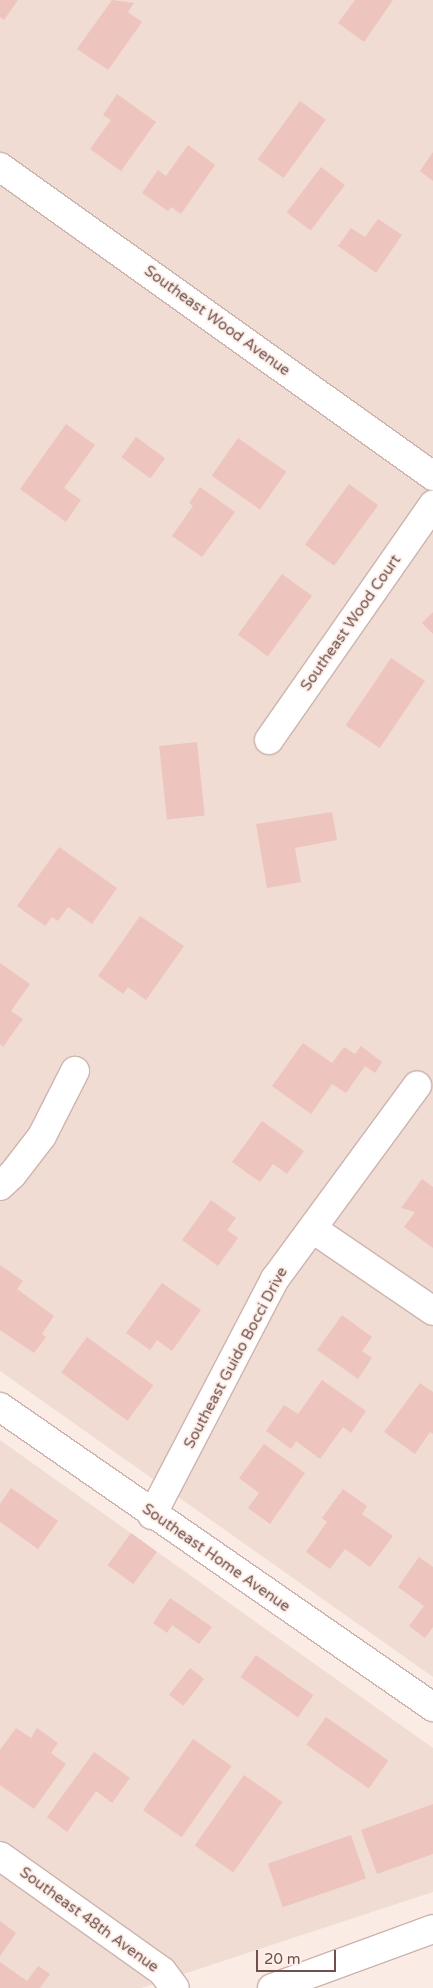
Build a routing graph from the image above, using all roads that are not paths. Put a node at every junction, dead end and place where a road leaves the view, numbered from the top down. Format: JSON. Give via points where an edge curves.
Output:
{"nodes":[{"id":1,"x":0,"y":167,"type":"edge"},
{"id":2,"x":433,"y":476,"type":"edge"},
{"id":3,"x":433,"y":505,"type":"edge"},
{"id":4,"x":269,"y":740,"type":"dead end"},
{"id":5,"x":75,"y":1071,"type":"dead end"},
{"id":6,"x":417,"y":1086,"type":"dead end"},
{"id":7,"x":0,"y":1186,"type":"edge"},
{"id":8,"x":313,"y":1229,"type":"junction"},
{"id":9,"x":433,"y":1311,"type":"edge"},
{"id":10,"x":0,"y":1407,"type":"edge"},
{"id":11,"x":152,"y":1515,"type":"junction"},
{"id":12,"x":433,"y":1707,"type":"edge"},
{"id":13,"x":0,"y":1856,"type":"edge"},
{"id":14,"x":433,"y":1929,"type":"edge"},
{"id":15,"x":175,"y":1988,"type":"edge"},
{"id":16,"x":272,"y":1988,"type":"edge"}],
"edges":[{"from":1,"to":2,"type":"street","name":"Southeast Wood Avenue"},
{"from":3,"to":4,"type":"street","name":"Southeast Wood Court"},
{"from":5,"to":7,"type":"street","via":[[42,1136]]},
{"from":6,"to":8,"type":"street","name":"Southeast Guido Bocci Drive"},
{"from":8,"to":9,"type":"street"},
{"from":8,"to":11,"type":"street","name":"Southeast Guido Bocci Drive","via":[[275,1280]]},
{"from":10,"to":11,"type":"street","name":"Southeast Home Avenue"},
{"from":11,"to":12,"type":"street","name":"Southeast Home Avenue"},
{"from":13,"to":15,"type":"street","name":"Southeast 48th Avenue","via":[[162,1971]]},
{"from":14,"to":16,"type":"street"}]}
